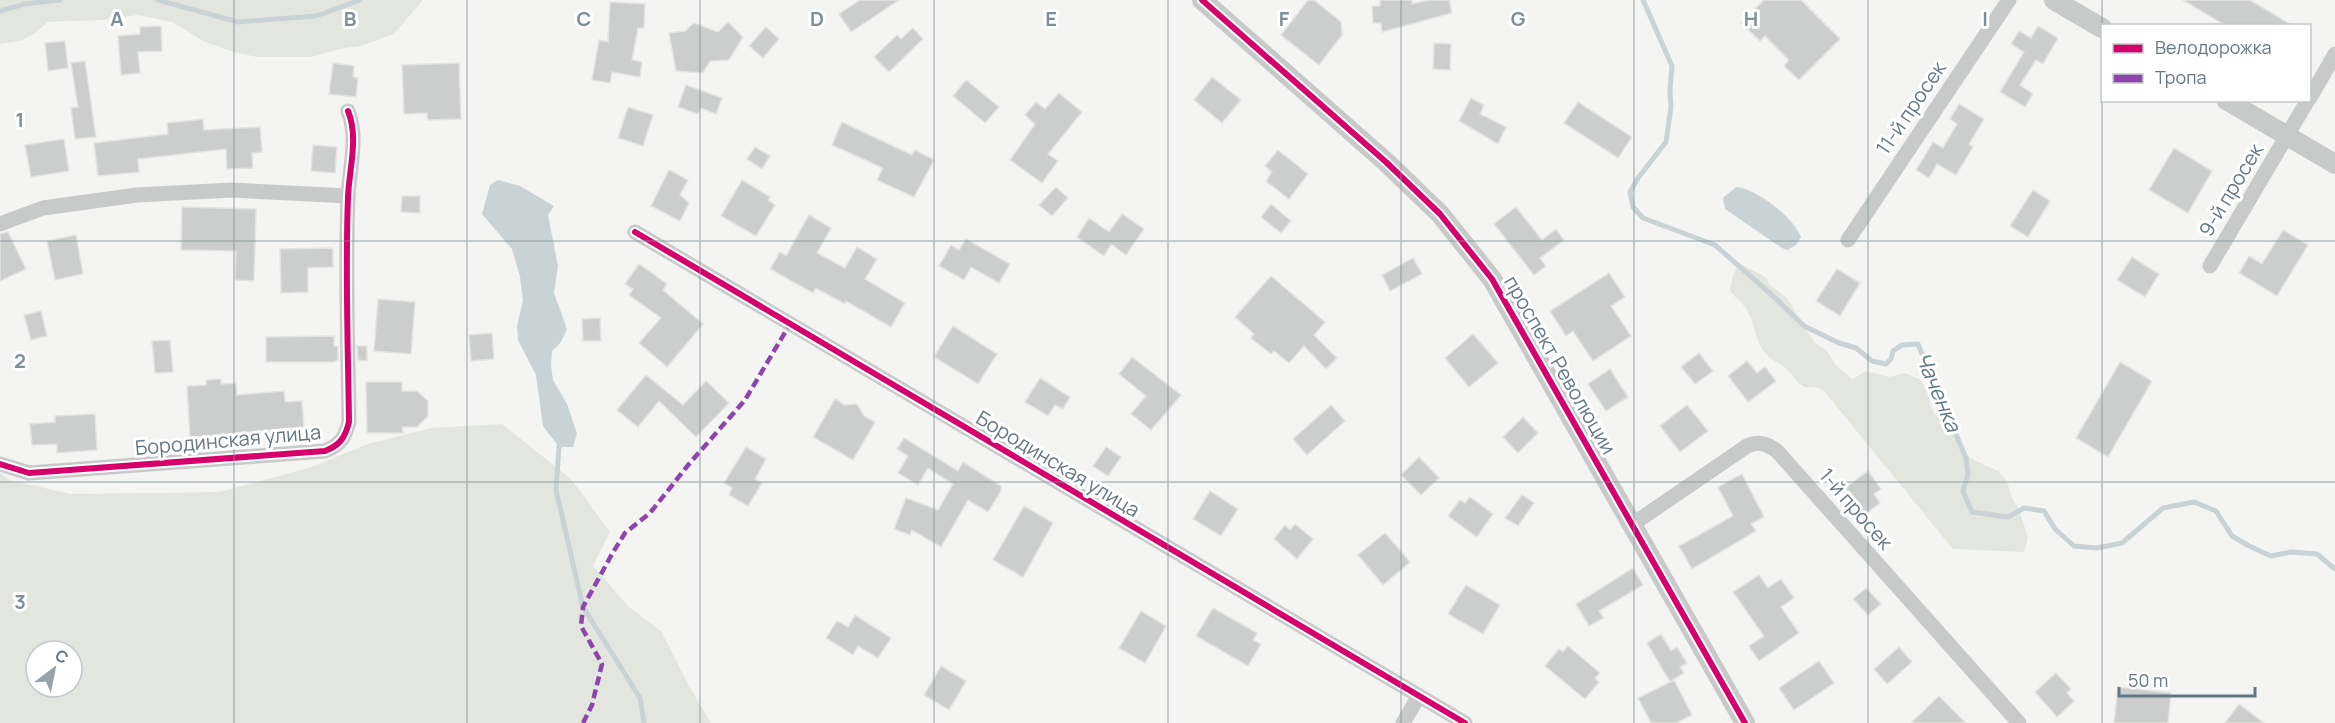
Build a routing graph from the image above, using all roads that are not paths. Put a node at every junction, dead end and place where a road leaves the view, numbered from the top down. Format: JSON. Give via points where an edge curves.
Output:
{"nodes":[{"id":1,"x":1202,"y":0,"type":"edge"},
{"id":2,"x":2009,"y":0,"type":"edge"},
{"id":3,"x":2054,"y":0,"type":"edge"},
{"id":4,"x":2101,"y":27,"type":"edge"},
{"id":5,"x":2335,"y":54,"type":"edge"},
{"id":6,"x":2311,"y":96,"type":"edge"},
{"id":7,"x":2229,"y":102,"type":"edge"},
{"id":8,"x":2307,"y":102,"type":"edge"},
{"id":9,"x":348,"y":111,"type":"dead end"},
{"id":10,"x":2287,"y":136,"type":"junction"},
{"id":11,"x":2335,"y":164,"type":"edge"},
{"id":12,"x":348,"y":196,"type":"junction"},
{"id":13,"x":0,"y":224,"type":"edge"},
{"id":14,"x":635,"y":232,"type":"dead end"},
{"id":15,"x":1848,"y":240,"type":"dead end"},
{"id":16,"x":2210,"y":266,"type":"dead end"},
{"id":17,"x":0,"y":464,"type":"edge"},
{"id":18,"x":1633,"y":524,"type":"junction"},
{"id":19,"x":1419,"y":696,"type":"junction"},
{"id":20,"x":1403,"y":723,"type":"edge"},
{"id":21,"x":1465,"y":723,"type":"edge"},
{"id":22,"x":1745,"y":723,"type":"edge"},
{"id":23,"x":2019,"y":723,"type":"edge"}],
"edges":[{"from":1,"to":18,"type":"street","name":"проспект Революции","via":[[1440,214],[1492,279]]},
{"from":2,"to":15,"type":"street","name":"11-й просек"},
{"from":3,"to":4,"type":"street"},
{"from":5,"to":6,"type":"street","name":"9-й просек"},
{"from":7,"to":10,"type":"street"},
{"from":8,"to":10,"type":"street","name":"9-й просек"},
{"from":9,"to":12,"type":"street","name":"Бородинская улица","via":[[353,142]]},
{"from":10,"to":11,"type":"street"},
{"from":10,"to":16,"type":"street","name":"9-й просек"},
{"from":12,"to":13,"type":"street","via":[[232,190],[137,195],[43,208]]},
{"from":12,"to":17,"type":"street","name":"Бородинская улица","via":[[349,422],[338,446],[325,451],[29,473]]},
{"from":14,"to":19,"type":"street","name":"Бородинская улица"},
{"from":18,"to":22,"type":"street","name":"проспект Революции"},
{"from":18,"to":23,"type":"street","name":"1-й просек","via":[[1747,446],[1767,443]]},
{"from":19,"to":20,"type":"street"},
{"from":19,"to":21,"type":"street","name":"Бородинская улица"}]}
